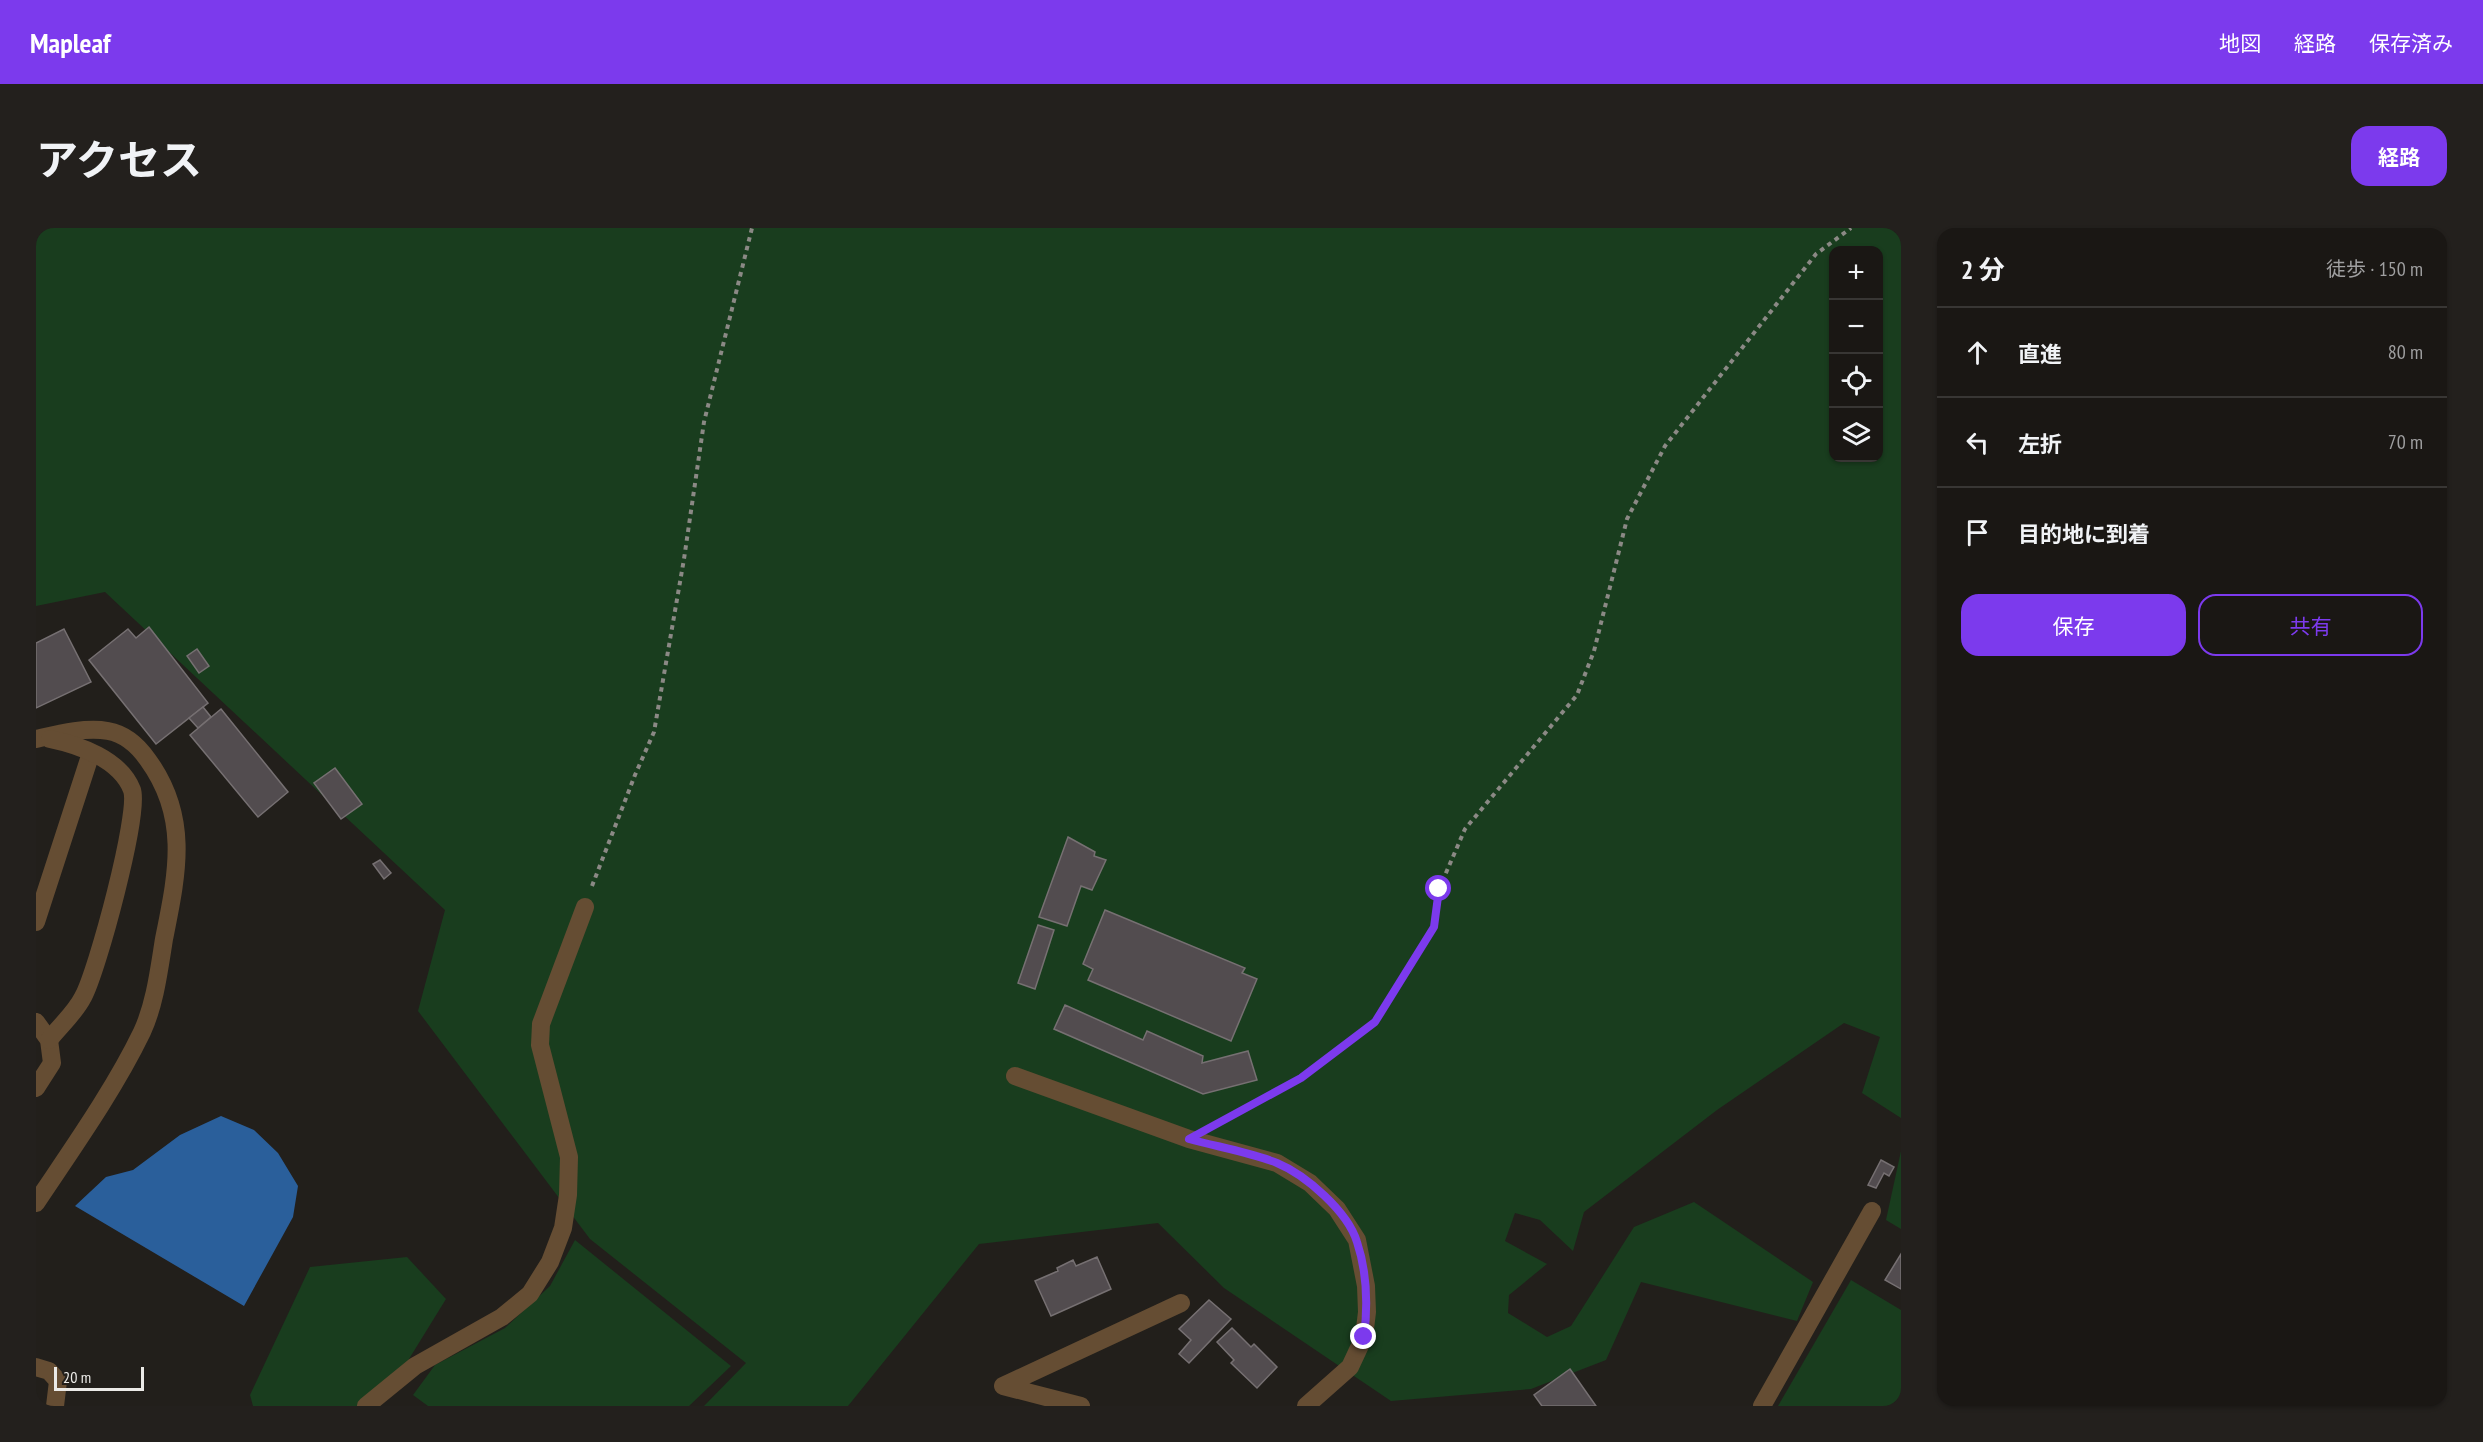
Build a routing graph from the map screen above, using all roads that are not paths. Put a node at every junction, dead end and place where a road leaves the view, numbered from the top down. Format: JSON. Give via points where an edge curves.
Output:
{"nodes":[{"id":1,"x":36,"y":739,"type":"edge"},
{"id":2,"x":91,"y":753,"type":"junction"},
{"id":3,"x":585,"y":907,"type":"road end"},
{"id":4,"x":36,"y":922,"type":"edge"},
{"id":5,"x":36,"y":1022,"type":"edge"},
{"id":6,"x":49,"y":1040,"type":"junction"},
{"id":7,"x":1015,"y":1076,"type":"dead end"},
{"id":8,"x":36,"y":1088,"type":"edge"},
{"id":9,"x":36,"y":1203,"type":"edge"},
{"id":10,"x":1872,"y":1211,"type":"dead end"},
{"id":11,"x":1181,"y":1303,"type":"dead end"},
{"id":12,"x":36,"y":1367,"type":"edge"},
{"id":13,"x":55,"y":1406,"type":"edge"},
{"id":14,"x":366,"y":1406,"type":"edge"},
{"id":15,"x":1080,"y":1406,"type":"edge"},
{"id":16,"x":1306,"y":1406,"type":"edge"},
{"id":17,"x":1762,"y":1406,"type":"edge"}],
"edges":[{"from":1,"to":2,"type":"street","via":[[69,743]]},
{"from":1,"to":9,"type":"street","via":[[108,731],[126,738],[142,751],[160,777],[174,812],[178,864],[153,997],[142,1031]]},
{"from":2,"to":4,"type":"street"},
{"from":2,"to":6,"type":"street","via":[[122,773],[133,791],[132,816],[105,933],[83,998]]},
{"from":3,"to":14,"type":"street","via":[[542,1024],[540,1045],[569,1157],[563,1228],[550,1262],[530,1294],[502,1317],[415,1366]]},
{"from":5,"to":6,"type":"street"},
{"from":6,"to":8,"type":"street","via":[[52,1063]]},
{"from":7,"to":16,"type":"street","via":[[1189,1139],[1277,1163],[1310,1183],[1336,1209],[1357,1240],[1366,1286],[1364,1337],[1350,1367]]},
{"from":10,"to":17,"type":"street"},
{"from":11,"to":15,"type":"street","via":[[1003,1386]]},
{"from":12,"to":13,"type":"street","via":[[49,1371],[58,1382]]}]}
